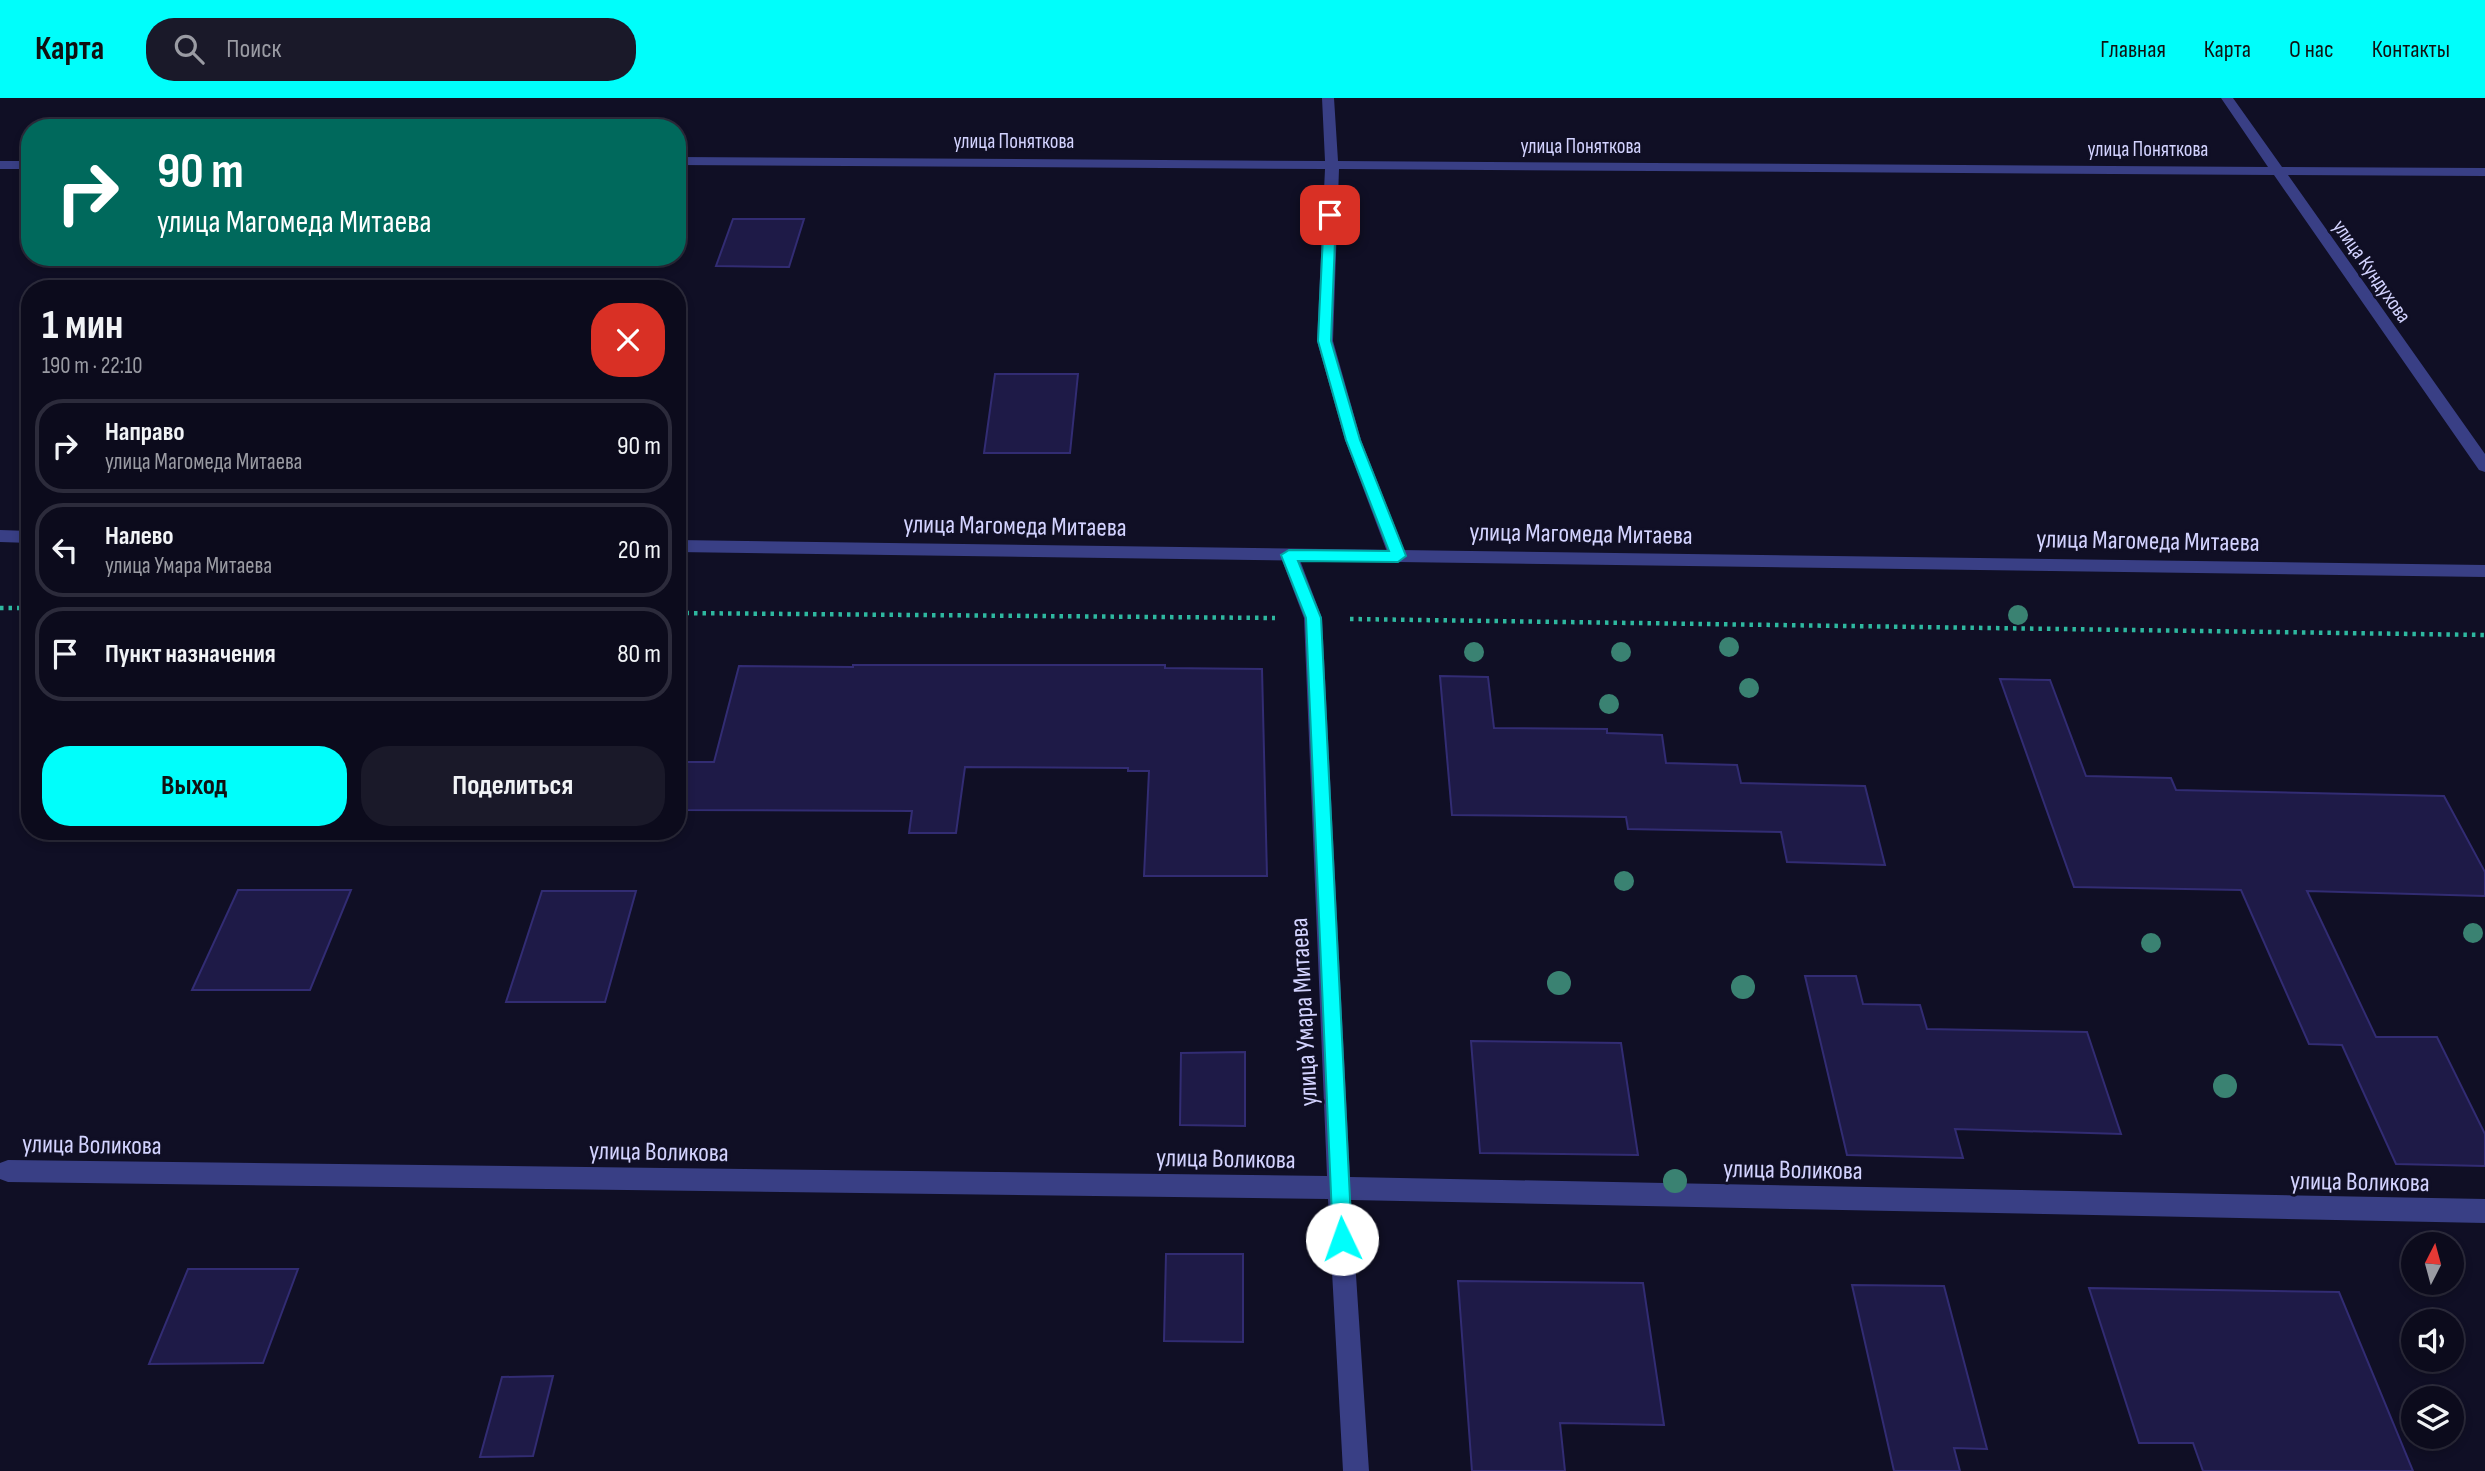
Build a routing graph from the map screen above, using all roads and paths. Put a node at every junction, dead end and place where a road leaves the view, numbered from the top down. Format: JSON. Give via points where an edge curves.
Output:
{"nodes":[{"id":1,"x":1328,"y":98,"type":"edge"},
{"id":2,"x":2227,"y":98,"type":"edge"},
{"id":3,"x":686,"y":162,"type":"edge"},
{"id":4,"x":0,"y":165,"type":"edge"},
{"id":5,"x":21,"y":165,"type":"edge"},
{"id":6,"x":1332,"y":165,"type":"junction"},
{"id":7,"x":2276,"y":171,"type":"junction"},
{"id":8,"x":2485,"y":172,"type":"edge"},
{"id":9,"x":2485,"y":466,"type":"edge"},
{"id":10,"x":0,"y":536,"type":"edge"},
{"id":11,"x":21,"y":537,"type":"edge"},
{"id":12,"x":686,"y":546,"type":"edge"},
{"id":13,"x":1289,"y":555,"type":"junction"},
{"id":14,"x":1398,"y":556,"type":"junction"},
{"id":15,"x":2485,"y":571,"type":"edge"},
{"id":16,"x":0,"y":608,"type":"edge"},
{"id":17,"x":21,"y":608,"type":"edge"},
{"id":18,"x":686,"y":613,"type":"edge"},
{"id":19,"x":1313,"y":618,"type":"junction"},
{"id":20,"x":2485,"y":635,"type":"edge"},
{"id":21,"x":8,"y":1171,"type":"dead end"},
{"id":22,"x":1339,"y":1188,"type":"junction"},
{"id":23,"x":2485,"y":1211,"type":"edge"},
{"id":24,"x":1356,"y":1471,"type":"edge"}],
"edges":[{"from":1,"to":6,"type":"street"},
{"from":2,"to":7,"type":"street","name":"улица Кундухова"},
{"from":3,"to":6,"type":"street","name":"улица Поняткова"},
{"from":4,"to":5,"type":"street"},
{"from":6,"to":7,"type":"street","name":"улица Поняткова"},
{"from":6,"to":14,"type":"street","via":[[1325,341],[1353,440]]},
{"from":7,"to":8,"type":"street","name":"улица Поняткова"},
{"from":7,"to":9,"type":"street","name":"улица Кундухова"},
{"from":10,"to":11,"type":"street"},
{"from":12,"to":13,"type":"street","name":"улица Магомеда Митаева"},
{"from":13,"to":14,"type":"street","name":"улица Магомеда Митаева"},
{"from":13,"to":19,"type":"street","name":"улица Умара Митаева"},
{"from":14,"to":15,"type":"street","name":"улица Магомеда Митаева"},
{"from":16,"to":17,"type":"path"},
{"from":18,"to":19,"type":"path"},
{"from":19,"to":20,"type":"path"},
{"from":19,"to":22,"type":"street","name":"улица Умара Митаева"},
{"from":21,"to":22,"type":"street","name":"улица Воликова"},
{"from":22,"to":23,"type":"street","name":"улица Воликова"},
{"from":22,"to":24,"type":"street","name":"улица Умара Митаева"}]}
